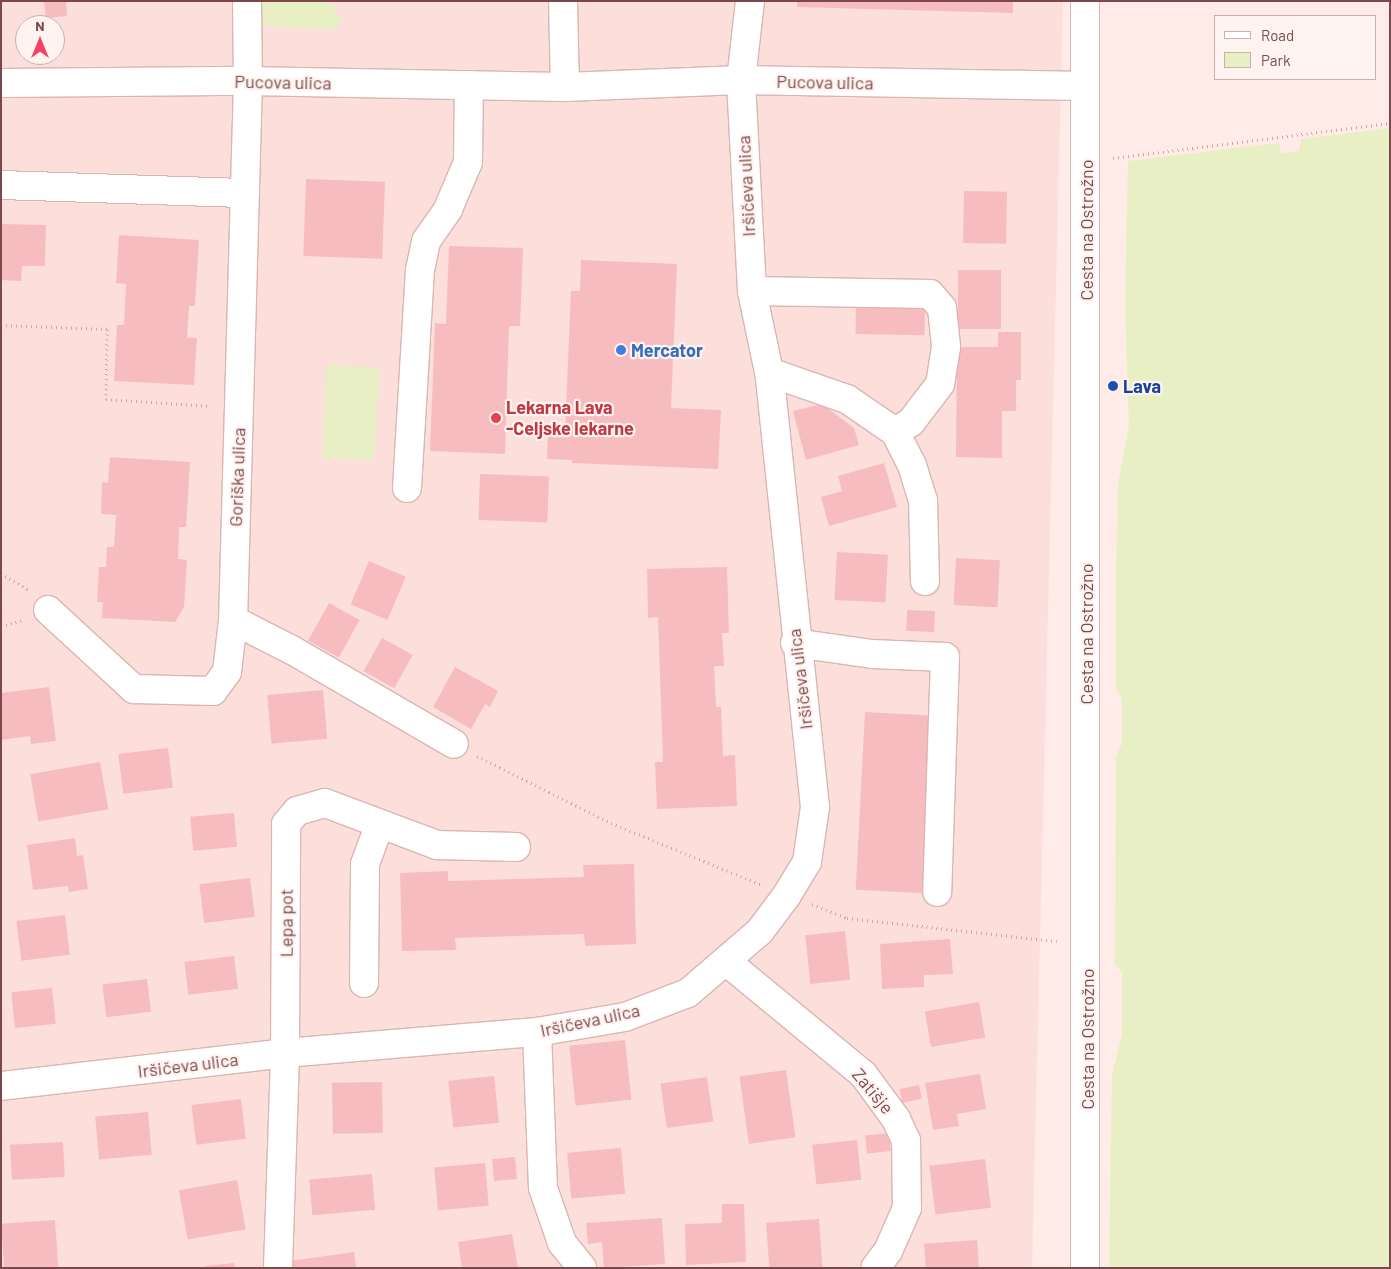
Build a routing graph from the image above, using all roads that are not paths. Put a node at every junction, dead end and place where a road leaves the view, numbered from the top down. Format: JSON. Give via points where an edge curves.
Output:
{"nodes":[{"id":1,"x":247,"y":1,"type":"edge"},
{"id":2,"x":563,"y":1,"type":"edge"},
{"id":3,"x":750,"y":1,"type":"edge"},
{"id":4,"x":1086,"y":1,"type":"edge"},
{"id":5,"x":741,"y":80,"type":"junction"},
{"id":6,"x":248,"y":81,"type":"junction"},
{"id":7,"x":1,"y":83,"type":"edge"},
{"id":8,"x":469,"y":85,"type":"junction"},
{"id":9,"x":1085,"y":86,"type":"junction"},
{"id":10,"x":565,"y":87,"type":"junction"},
{"id":11,"x":1,"y":185,"type":"edge"},
{"id":12,"x":245,"y":194,"type":"junction"},
{"id":13,"x":752,"y":292,"type":"junction"},
{"id":14,"x":769,"y":372,"type":"junction"},
{"id":15,"x":895,"y":432,"type":"junction"},
{"id":16,"x":407,"y":488,"type":"dead end"},
{"id":17,"x":925,"y":581,"type":"dead end"},
{"id":18,"x":48,"y":610,"type":"dead end"},
{"id":19,"x":233,"y":620,"type":"junction"},
{"id":20,"x":795,"y":643,"type":"junction"},
{"id":21,"x":454,"y":744,"type":"road end"},
{"id":22,"x":379,"y":826,"type":"junction"},
{"id":23,"x":516,"y":847,"type":"dead end"},
{"id":24,"x":937,"y":892,"type":"dead end"},
{"id":25,"x":727,"y":962,"type":"junction"},
{"id":26,"x":364,"y":983,"type":"dead end"},
{"id":27,"x":537,"y":1032,"type":"junction"},
{"id":28,"x":285,"y":1053,"type":"junction"},
{"id":29,"x":1,"y":1086,"type":"edge"},
{"id":30,"x":278,"y":1268,"type":"edge"},
{"id":31,"x":582,"y":1268,"type":"edge"},
{"id":32,"x":875,"y":1268,"type":"edge"},
{"id":33,"x":1085,"y":1268,"type":"edge"}],
"edges":[{"from":1,"to":6,"type":"street","name":"Goriška ulica"},
{"from":2,"to":10,"type":"street"},
{"from":3,"to":5,"type":"street"},
{"from":4,"to":9,"type":"street","name":"Cesta na Ostrožno"},
{"from":5,"to":9,"type":"street","name":"Pucova ulica"},
{"from":5,"to":10,"type":"street","name":"Pucova ulica"},
{"from":5,"to":13,"type":"street","name":"Iršičeva ulica"},
{"from":6,"to":7,"type":"street","name":"Pucova ulica"},
{"from":6,"to":8,"type":"street","name":"Pucova ulica"},
{"from":6,"to":12,"type":"street","name":"Goriška ulica"},
{"from":8,"to":10,"type":"street","name":"Pucova ulica"},
{"from":8,"to":16,"type":"street","via":[[468,162],[448,209],[426,241],[420,270]]},
{"from":9,"to":33,"type":"street","name":"Cesta na Ostrožno"},
{"from":11,"to":12,"type":"street"},
{"from":12,"to":19,"type":"street","name":"Goriška ulica"},
{"from":13,"to":14,"type":"street","name":"Iršičeva ulica"},
{"from":13,"to":15,"type":"street","via":[[930,294],[942,308],[946,347],[940,384],[911,422]]},
{"from":14,"to":15,"type":"street","via":[[847,399]]},
{"from":14,"to":20,"type":"street","name":"Iršičeva ulica"},
{"from":15,"to":17,"type":"street","via":[[912,465],[923,500]]},
{"from":18,"to":19,"type":"street","name":"Goriška ulica","via":[[134,688],[213,691],[227,672]]},
{"from":19,"to":21,"type":"street"},
{"from":20,"to":24,"type":"street","via":[[872,654],[945,657]]},
{"from":20,"to":25,"type":"street","name":"Iršičeva ulica","via":[[815,807],[806,862],[760,931]]},
{"from":22,"to":23,"type":"street","name":"Lepa pot","via":[[437,845]]},
{"from":22,"to":26,"type":"street","via":[[365,864]]},
{"from":22,"to":28,"type":"street","name":"Lepa pot","via":[[324,803],[297,811],[286,824]]},
{"from":25,"to":27,"type":"street","name":"Iršičeva ulica","via":[[688,993],[634,1014]]},
{"from":25,"to":32,"type":"street","name":"Zatišje","via":[[863,1074],[896,1119],[906,1140],[906,1208],[888,1251]]},
{"from":27,"to":28,"type":"street","name":"Iršičeva ulica"},
{"from":27,"to":31,"type":"street","via":[[543,1188],[562,1243]]},
{"from":28,"to":29,"type":"street","name":"Iršičeva ulica"},
{"from":28,"to":30,"type":"street","name":"Lepa pot"}]}
